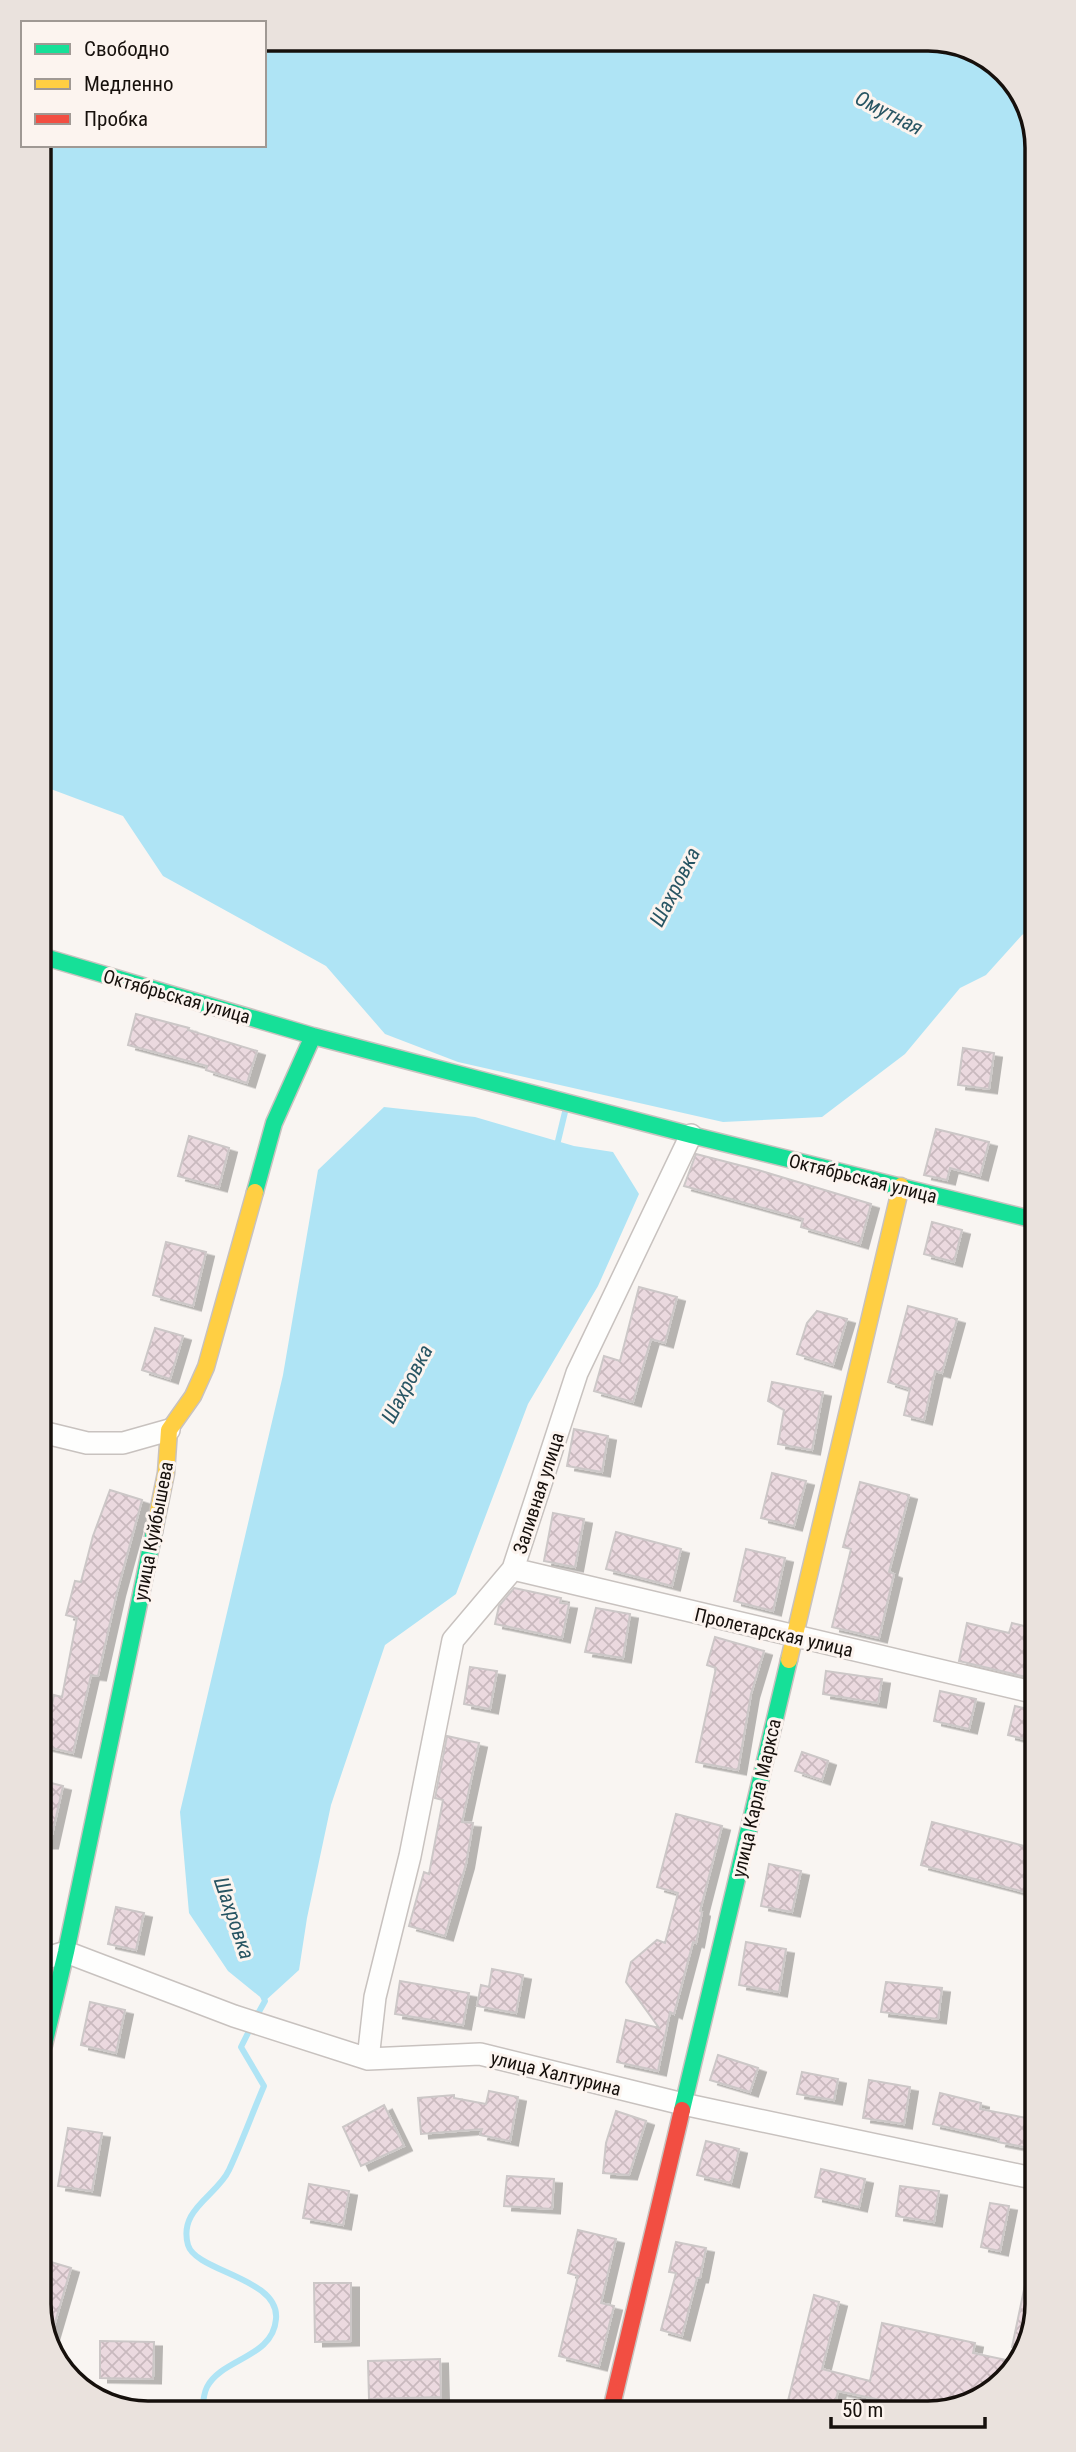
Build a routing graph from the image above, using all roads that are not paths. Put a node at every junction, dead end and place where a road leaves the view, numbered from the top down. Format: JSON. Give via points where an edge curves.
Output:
{"nodes":[{"id":1,"x":51,"y":959,"type":"edge"},
{"id":2,"x":313,"y":1036,"type":"junction"},
{"id":3,"x":691,"y":1135,"type":"junction"},
{"id":4,"x":901,"y":1186,"type":"junction"},
{"id":5,"x":1025,"y":1217,"type":"edge"},
{"id":6,"x":169,"y":1430,"type":"junction"},
{"id":7,"x":51,"y":1434,"type":"edge"},
{"id":8,"x":513,"y":1569,"type":"junction"},
{"id":9,"x":794,"y":1637,"type":"junction"},
{"id":10,"x":1025,"y":1690,"type":"edge"},
{"id":11,"x":66,"y":1952,"type":"junction"},
{"id":12,"x":51,"y":1957,"type":"edge"},
{"id":13,"x":51,"y":2015,"type":"edge"},
{"id":14,"x":368,"y":2059,"type":"junction"},
{"id":15,"x":683,"y":2104,"type":"junction"},
{"id":16,"x":1025,"y":2176,"type":"edge"},
{"id":17,"x":613,"y":2401,"type":"edge"}],
"edges":[{"from":1,"to":2,"type":"street","name":"Октябрьская улица"},
{"from":2,"to":3,"type":"street","name":"Октябрьская улица"},
{"from":2,"to":6,"type":"street","via":[[274,1123],[206,1367]]},
{"from":3,"to":4,"type":"street","name":"Октябрьская улица"},
{"from":3,"to":8,"type":"street","name":"Заливная улица","via":[[577,1373]]},
{"from":4,"to":5,"type":"street","name":"Октябрьская улица"},
{"from":4,"to":9,"type":"street","name":"улица Карла Маркса"},
{"from":6,"to":7,"type":"street","via":[[123,1443],[87,1443]]},
{"from":6,"to":11,"type":"street","name":"улица Куйбышева","via":[[166,1473]]},
{"from":8,"to":9,"type":"street","name":"Пролетарская улица"},
{"from":8,"to":14,"type":"street","name":"Заливная улица","via":[[453,1640],[410,1856],[375,1997]]},
{"from":9,"to":10,"type":"street","name":"Пролетарская улица"},
{"from":9,"to":15,"type":"street","name":"улица Карла Маркса"},
{"from":11,"to":12,"type":"street"},
{"from":11,"to":13,"type":"street","name":"улица Куйбышева"},
{"from":11,"to":14,"type":"street","name":"улица Халтурина","via":[[234,2016]]},
{"from":14,"to":15,"type":"street","name":"улица Халтурина","via":[[480,2054]]},
{"from":15,"to":16,"type":"street","name":"улица Халтурина"},
{"from":15,"to":17,"type":"street","name":"улица Карла Маркса"}]}
